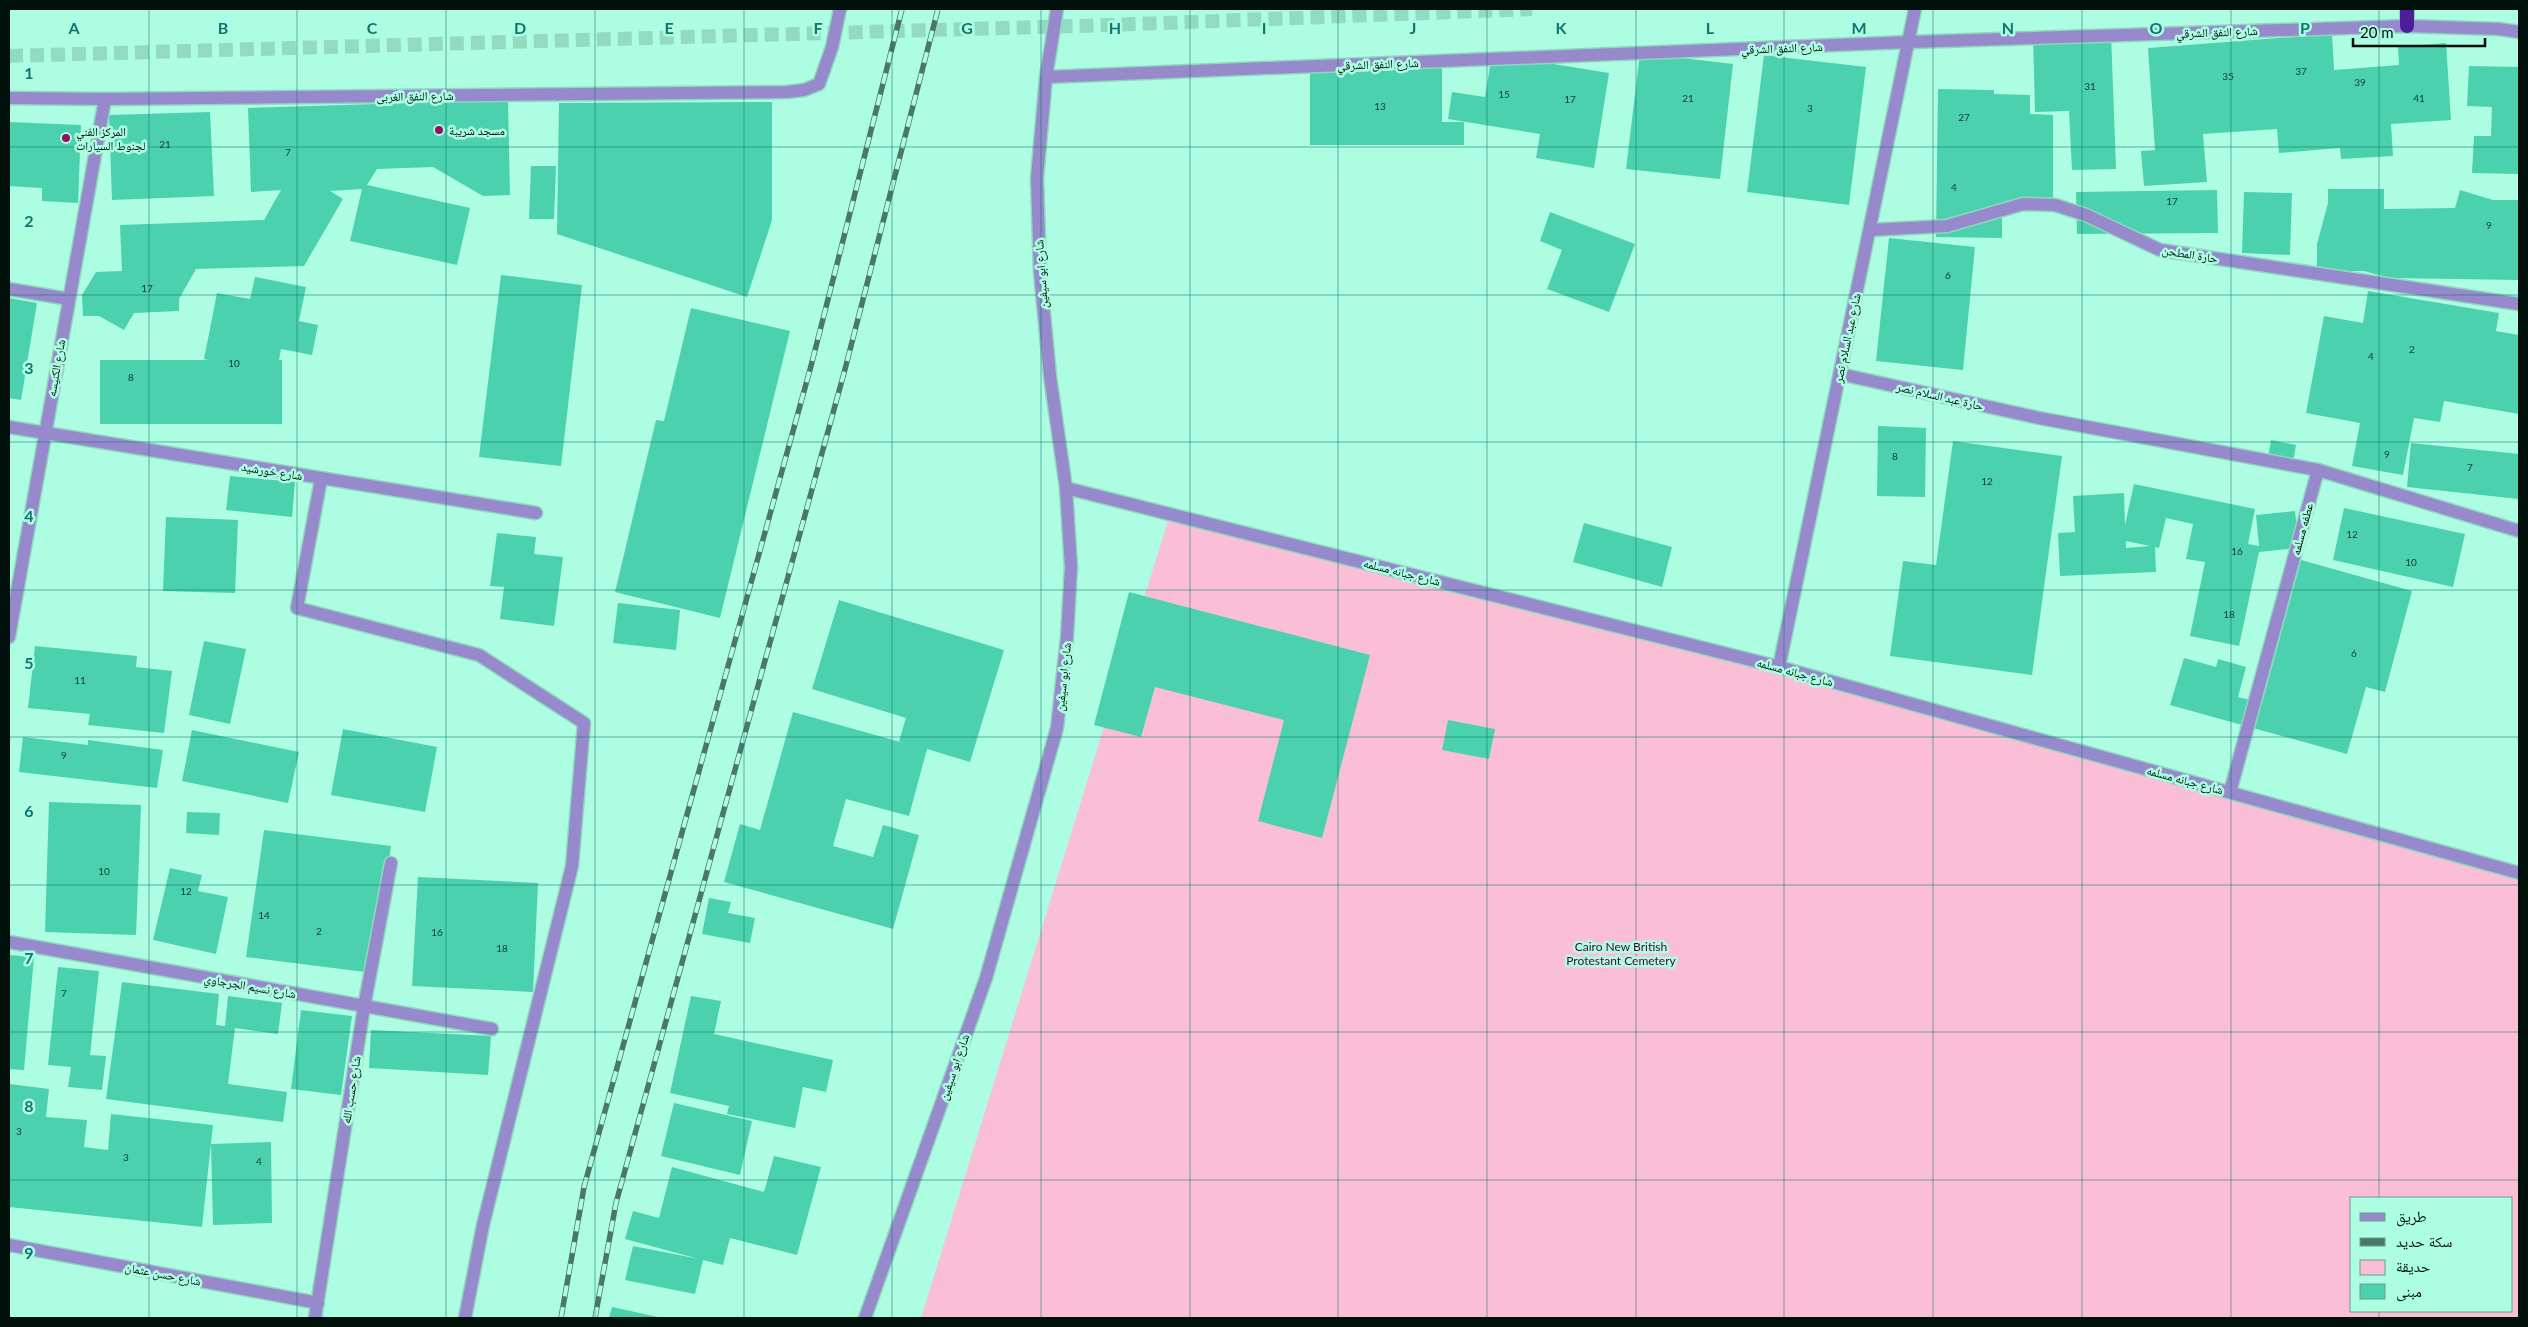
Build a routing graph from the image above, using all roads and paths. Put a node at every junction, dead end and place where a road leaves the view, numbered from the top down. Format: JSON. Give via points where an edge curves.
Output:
{"nodes":[{"id":1,"x":840,"y":9,"type":"edge"},
{"id":2,"x":1056,"y":9,"type":"edge"},
{"id":3,"x":1916,"y":9,"type":"edge"},
{"id":4,"x":2407,"y":9,"type":"edge"},
{"id":5,"x":2407,"y":26,"type":"junction"},
{"id":6,"x":2519,"y":32,"type":"edge"},
{"id":7,"x":1910,"y":42,"type":"junction"},
{"id":8,"x":1046,"y":77,"type":"junction"},
{"id":9,"x":9,"y":98,"type":"edge"},
{"id":10,"x":105,"y":99,"type":"junction"},
{"id":11,"x":1870,"y":230,"type":"junction"},
{"id":12,"x":9,"y":289,"type":"edge"},
{"id":13,"x":69,"y":299,"type":"junction"},
{"id":14,"x":2519,"y":304,"type":"edge"},
{"id":15,"x":1840,"y":374,"type":"junction"},
{"id":16,"x":9,"y":427,"type":"edge"},
{"id":17,"x":45,"y":434,"type":"junction"},
{"id":18,"x":2318,"y":470,"type":"junction"},
{"id":19,"x":321,"y":479,"type":"junction"},
{"id":20,"x":1066,"y":488,"type":"junction"},
{"id":21,"x":536,"y":513,"type":"dead end"},
{"id":22,"x":2519,"y":531,"type":"edge"},
{"id":23,"x":9,"y":637,"type":"edge"},
{"id":24,"x":1779,"y":667,"type":"junction"},
{"id":25,"x":2230,"y":792,"type":"junction"},
{"id":26,"x":391,"y":863,"type":"dead end"},
{"id":27,"x":2519,"y":873,"type":"edge"},
{"id":28,"x":9,"y":942,"type":"edge"},
{"id":29,"x":364,"y":1007,"type":"junction"},
{"id":30,"x":492,"y":1028,"type":"dead end"},
{"id":31,"x":9,"y":1244,"type":"edge"},
{"id":32,"x":318,"y":1303,"type":"junction"},
{"id":33,"x":315,"y":1318,"type":"edge"},
{"id":34,"x":465,"y":1318,"type":"edge"},
{"id":35,"x":865,"y":1318,"type":"edge"}],
"edges":[{"from":1,"to":10,"type":"street","name":"شارع النفق الغربى","via":[[832,47],[819,84],[804,90]]},
{"from":2,"to":8,"type":"street","name":"شارع ابو سيفين"},
{"from":3,"to":7,"type":"street","name":"شارع عبد السلام نصر"},
{"from":4,"to":5,"type":"highway"},
{"from":5,"to":6,"type":"street","name":"شارع النفق الشرقي","via":[[2499,28]]},
{"from":5,"to":7,"type":"street","name":"شارع النفق الشرقي"},
{"from":7,"to":8,"type":"street","name":"شارع النفق الشرقي"},
{"from":7,"to":11,"type":"street","name":"شارع عبد السلام نصر"},
{"from":8,"to":20,"type":"street","name":"شارع ابو سيفين","via":[[1037,178],[1040,272],[1050,376]]},
{"from":9,"to":10,"type":"street","name":"شارع النفق الغربى"},
{"from":10,"to":13,"type":"street","name":"شارع الكنيسه"},
{"from":11,"to":14,"type":"street","name":"حارة المطحن","via":[[1947,226],[2023,204],[2055,205],[2086,215],[2160,250]]},
{"from":11,"to":15,"type":"street","name":"شارع عبد السلام نصر"},
{"from":12,"to":13,"type":"street"},
{"from":13,"to":17,"type":"street","name":"شارع الكنيسه"},
{"from":15,"to":18,"type":"street","name":"حارة عبد السلام نصر","via":[[2039,418]]},
{"from":15,"to":24,"type":"street","name":"شارع عبد السلام نصر"},
{"from":16,"to":17,"type":"street","name":"شارع خورشيد"},
{"from":17,"to":19,"type":"street","name":"شارع خورشيد"},
{"from":17,"to":23,"type":"street","name":"شارع الكنيسه"},
{"from":18,"to":22,"type":"street"},
{"from":18,"to":25,"type":"street","name":"عطفه مسلمه"},
{"from":19,"to":21,"type":"street","name":"شارع خورشيد"},
{"from":19,"to":34,"type":"street","via":[[297,608],[479,655],[584,723],[572,866],[483,1225]]},
{"from":20,"to":24,"type":"street","name":"شارع جبانه مسلمه"},
{"from":20,"to":35,"type":"street","name":"شارع ابو سيفين","via":[[1070,568],[1067,637],[1057,728],[986,978]]},
{"from":24,"to":25,"type":"street","name":"شارع جبانه مسلمه"},
{"from":25,"to":27,"type":"street","name":"شارع جبانه مسلمه"},
{"from":26,"to":29,"type":"street","name":"شارع حسب الله"},
{"from":28,"to":29,"type":"street","name":"شارع نسيم الجرجاوي"},
{"from":29,"to":30,"type":"street","name":"شارع نسيم الجرجاوي"},
{"from":29,"to":32,"type":"street","name":"شارع حسب الله"},
{"from":31,"to":32,"type":"street","name":"شارع حسن عثمان"},
{"from":32,"to":33,"type":"street","name":"شارع حسب الله"}]}
